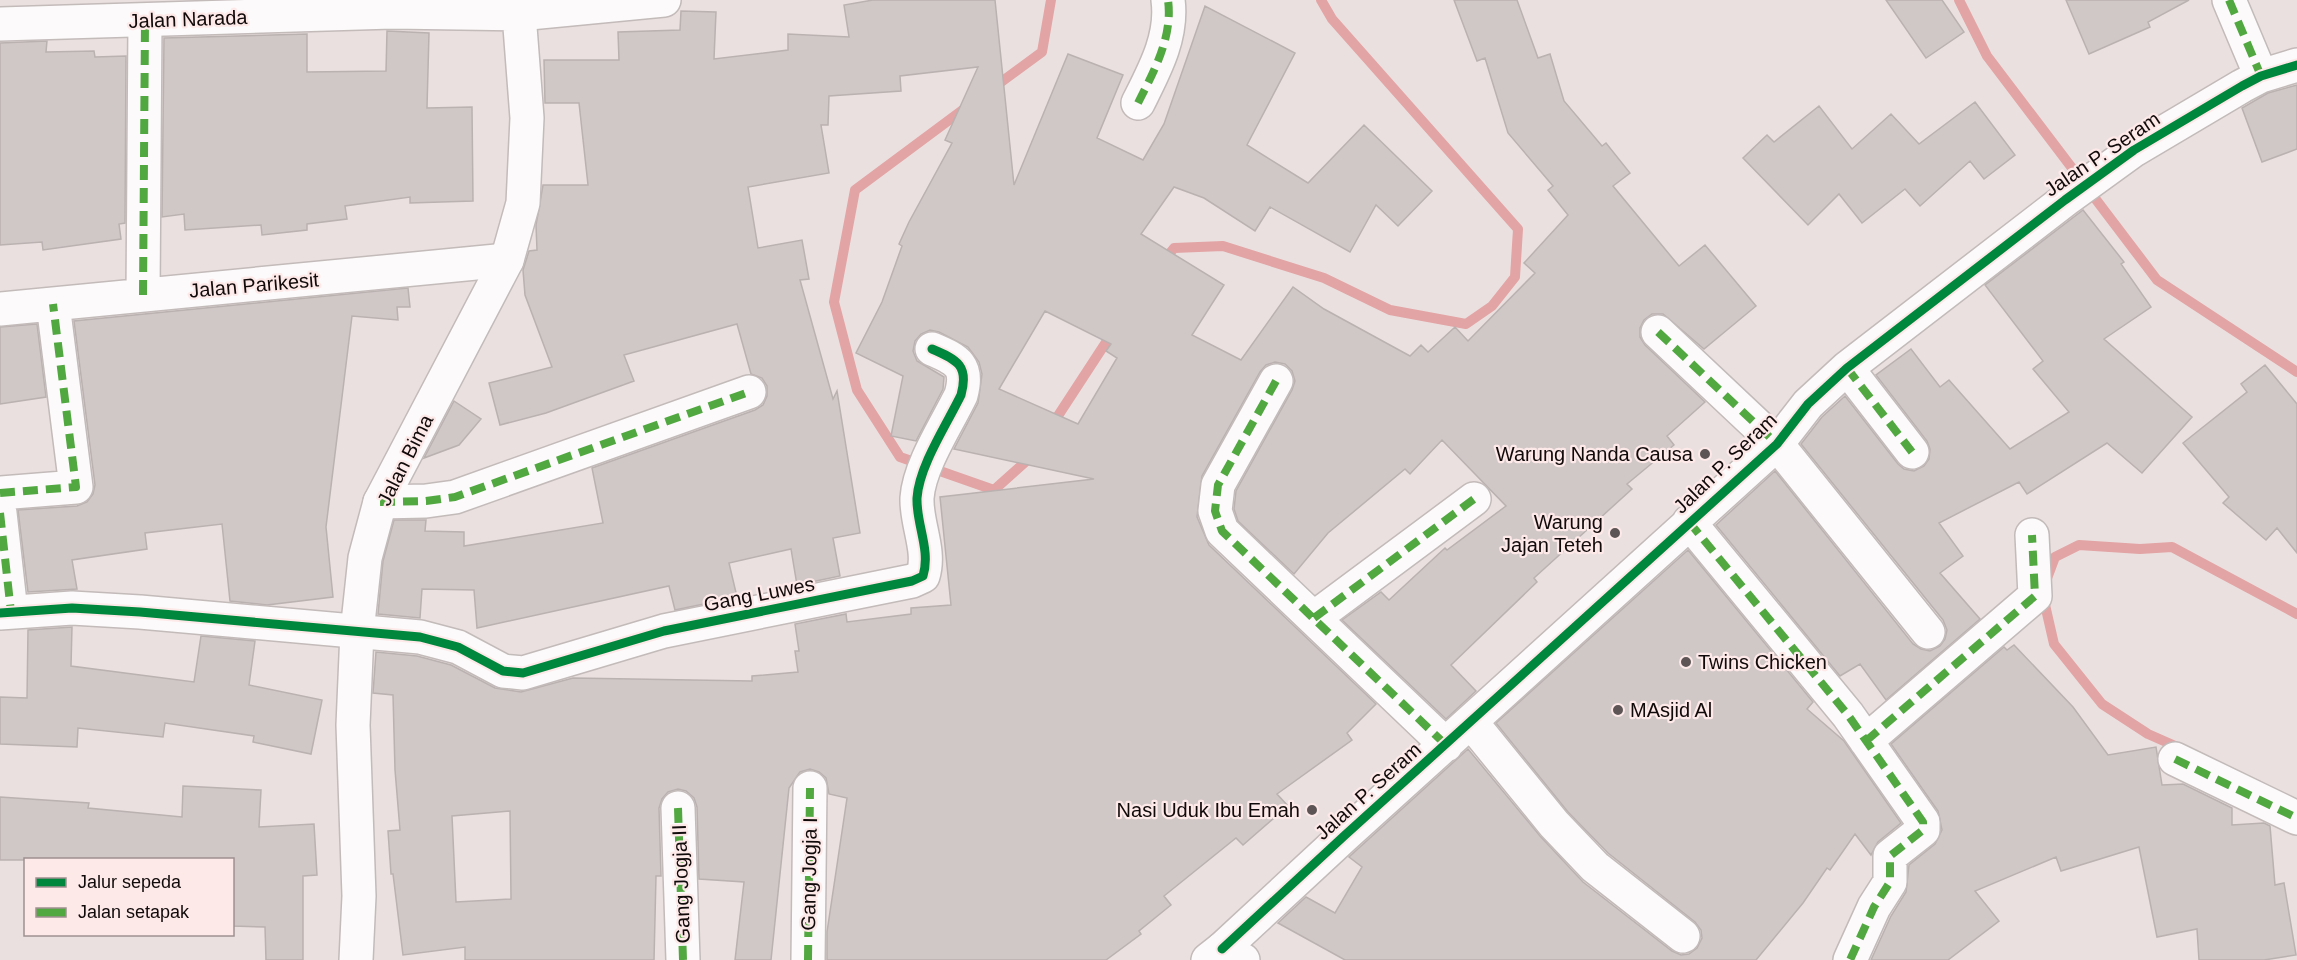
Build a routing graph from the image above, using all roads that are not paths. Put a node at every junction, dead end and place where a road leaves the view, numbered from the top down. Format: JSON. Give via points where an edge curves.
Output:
{"nodes":[{"id":1,"x":664,"y":0,"type":"edge"},
{"id":2,"x":1168,"y":0,"type":"edge"},
{"id":3,"x":2229,"y":0,"type":"edge"},
{"id":4,"x":536,"y":8,"type":"edge"},
{"id":5,"x":163,"y":14,"type":"edge"},
{"id":6,"x":0,"y":24,"type":"edge"},
{"id":7,"x":2297,"y":65,"type":"edge"},
{"id":8,"x":2261,"y":76,"type":"junction"},
{"id":9,"x":1138,"y":103,"type":"dead end"},
{"id":10,"x":507,"y":260,"type":"junction"},
{"id":11,"x":143,"y":295,"type":"junction"},
{"id":12,"x":53,"y":304,"type":"junction"},
{"id":13,"x":0,"y":309,"type":"edge"},
{"id":14,"x":1658,"y":332,"type":"dead end"},
{"id":15,"x":932,"y":349,"type":"dead end"},
{"id":16,"x":1847,"y":368,"type":"junction"},
{"id":17,"x":1276,"y":381,"type":"dead end"},
{"id":18,"x":749,"y":392,"type":"dead end"},
{"id":19,"x":1777,"y":444,"type":"junction"},
{"id":20,"x":1912,"y":452,"type":"dead end"},
{"id":21,"x":0,"y":493,"type":"edge"},
{"id":22,"x":1474,"y":499,"type":"dead end"},
{"id":23,"x":380,"y":502,"type":"junction"},
{"id":24,"x":0,"y":513,"type":"edge"},
{"id":25,"x":1689,"y":522,"type":"junction"},
{"id":26,"x":2032,"y":535,"type":"dead end"},
{"id":27,"x":5,"y":613,"type":"edge"},
{"id":28,"x":1314,"y":618,"type":"junction"},
{"id":29,"x":357,"y":632,"type":"junction"},
{"id":30,"x":1928,"y":632,"type":"dead end"},
{"id":31,"x":1471,"y":722,"type":"junction"},
{"id":32,"x":1866,"y":741,"type":"junction"},
{"id":33,"x":1446,"y":745,"type":"junction"},
{"id":34,"x":2175,"y":759,"type":"dead end"},
{"id":35,"x":810,"y":788,"type":"dead end"},
{"id":36,"x":678,"y":808,"type":"dead end"},
{"id":37,"x":2297,"y":818,"type":"edge"},
{"id":38,"x":1683,"y":936,"type":"dead end"},
{"id":39,"x":1224,"y":956,"type":"edge"},
{"id":40,"x":356,"y":960,"type":"edge"},
{"id":41,"x":683,"y":960,"type":"edge"},
{"id":42,"x":808,"y":960,"type":"edge"},
{"id":43,"x":1850,"y":960,"type":"edge"}],
"edges":[{"from":1,"to":4,"type":"street","name":"Jalan Narada"},
{"from":2,"to":9,"type":"street","via":[[1170,17],[1160,59]]},
{"from":3,"to":8,"type":"street"},
{"from":4,"to":5,"type":"street","name":"Jalan Narada"},
{"from":4,"to":10,"type":"street","name":"Jalan Bima","via":[[523,203]]},
{"from":5,"to":6,"type":"street","name":"Jalan Narada"},
{"from":5,"to":11,"type":"street"},
{"from":7,"to":8,"type":"street","name":"Jalan P. Seram"},
{"from":8,"to":16,"type":"street","name":"Jalan P. Seram","via":[[2134,150]]},
{"from":10,"to":11,"type":"street","name":"Jalan Parikesit"},
{"from":10,"to":23,"type":"street","name":"Jalan Bima"},
{"from":11,"to":12,"type":"street","name":"Jalan Parikesit"},
{"from":12,"to":13,"type":"street","name":"Jalan Parikesit"},
{"from":12,"to":21,"type":"street","via":[[75,487]]},
{"from":14,"to":19,"type":"street"},
{"from":15,"to":29,"type":"street","name":"Gang Luwes","via":[[962,367],[965,382],[920,480],[917,499],[927,563],[923,576],[664,631],[523,673],[503,671],[458,647],[420,637]]},
{"from":16,"to":19,"type":"street","name":"Jalan P. Seram","via":[[1808,404]]},
{"from":16,"to":20,"type":"street"},
{"from":17,"to":28,"type":"street","via":[[1218,485],[1215,511],[1222,531]]},
{"from":18,"to":23,"type":"street","via":[[454,497]]},
{"from":19,"to":25,"type":"street","name":"Jalan P. Seram"},
{"from":19,"to":30,"type":"street"},
{"from":22,"to":28,"type":"street"},
{"from":23,"to":29,"type":"street","name":"Jalan Bima","via":[[366,558]]},
{"from":24,"to":27,"type":"street"},
{"from":25,"to":31,"type":"street","name":"Jalan P. Seram"},
{"from":25,"to":32,"type":"street"},
{"from":26,"to":32,"type":"street","via":[[2035,596]]},
{"from":27,"to":29,"type":"street","name":"Gang Luwes","via":[[72,608]]},
{"from":28,"to":33,"type":"street"},
{"from":29,"to":40,"type":"street","name":"Jalan Bima","via":[[353,725]]},
{"from":31,"to":33,"type":"street","name":"Jalan P. Seram"},
{"from":31,"to":38,"type":"street","via":[[1554,824],[1595,867]]},
{"from":32,"to":43,"type":"street","via":[[1924,825],[1923,830],[1890,856],[1890,882]]},
{"from":33,"to":39,"type":"street","name":"Jalan P. Seram","via":[[1344,836]]},
{"from":34,"to":37,"type":"street"},
{"from":35,"to":42,"type":"street","name":"Gang Jogja I"},
{"from":36,"to":41,"type":"street","name":"Gang Jogja II"}]}
